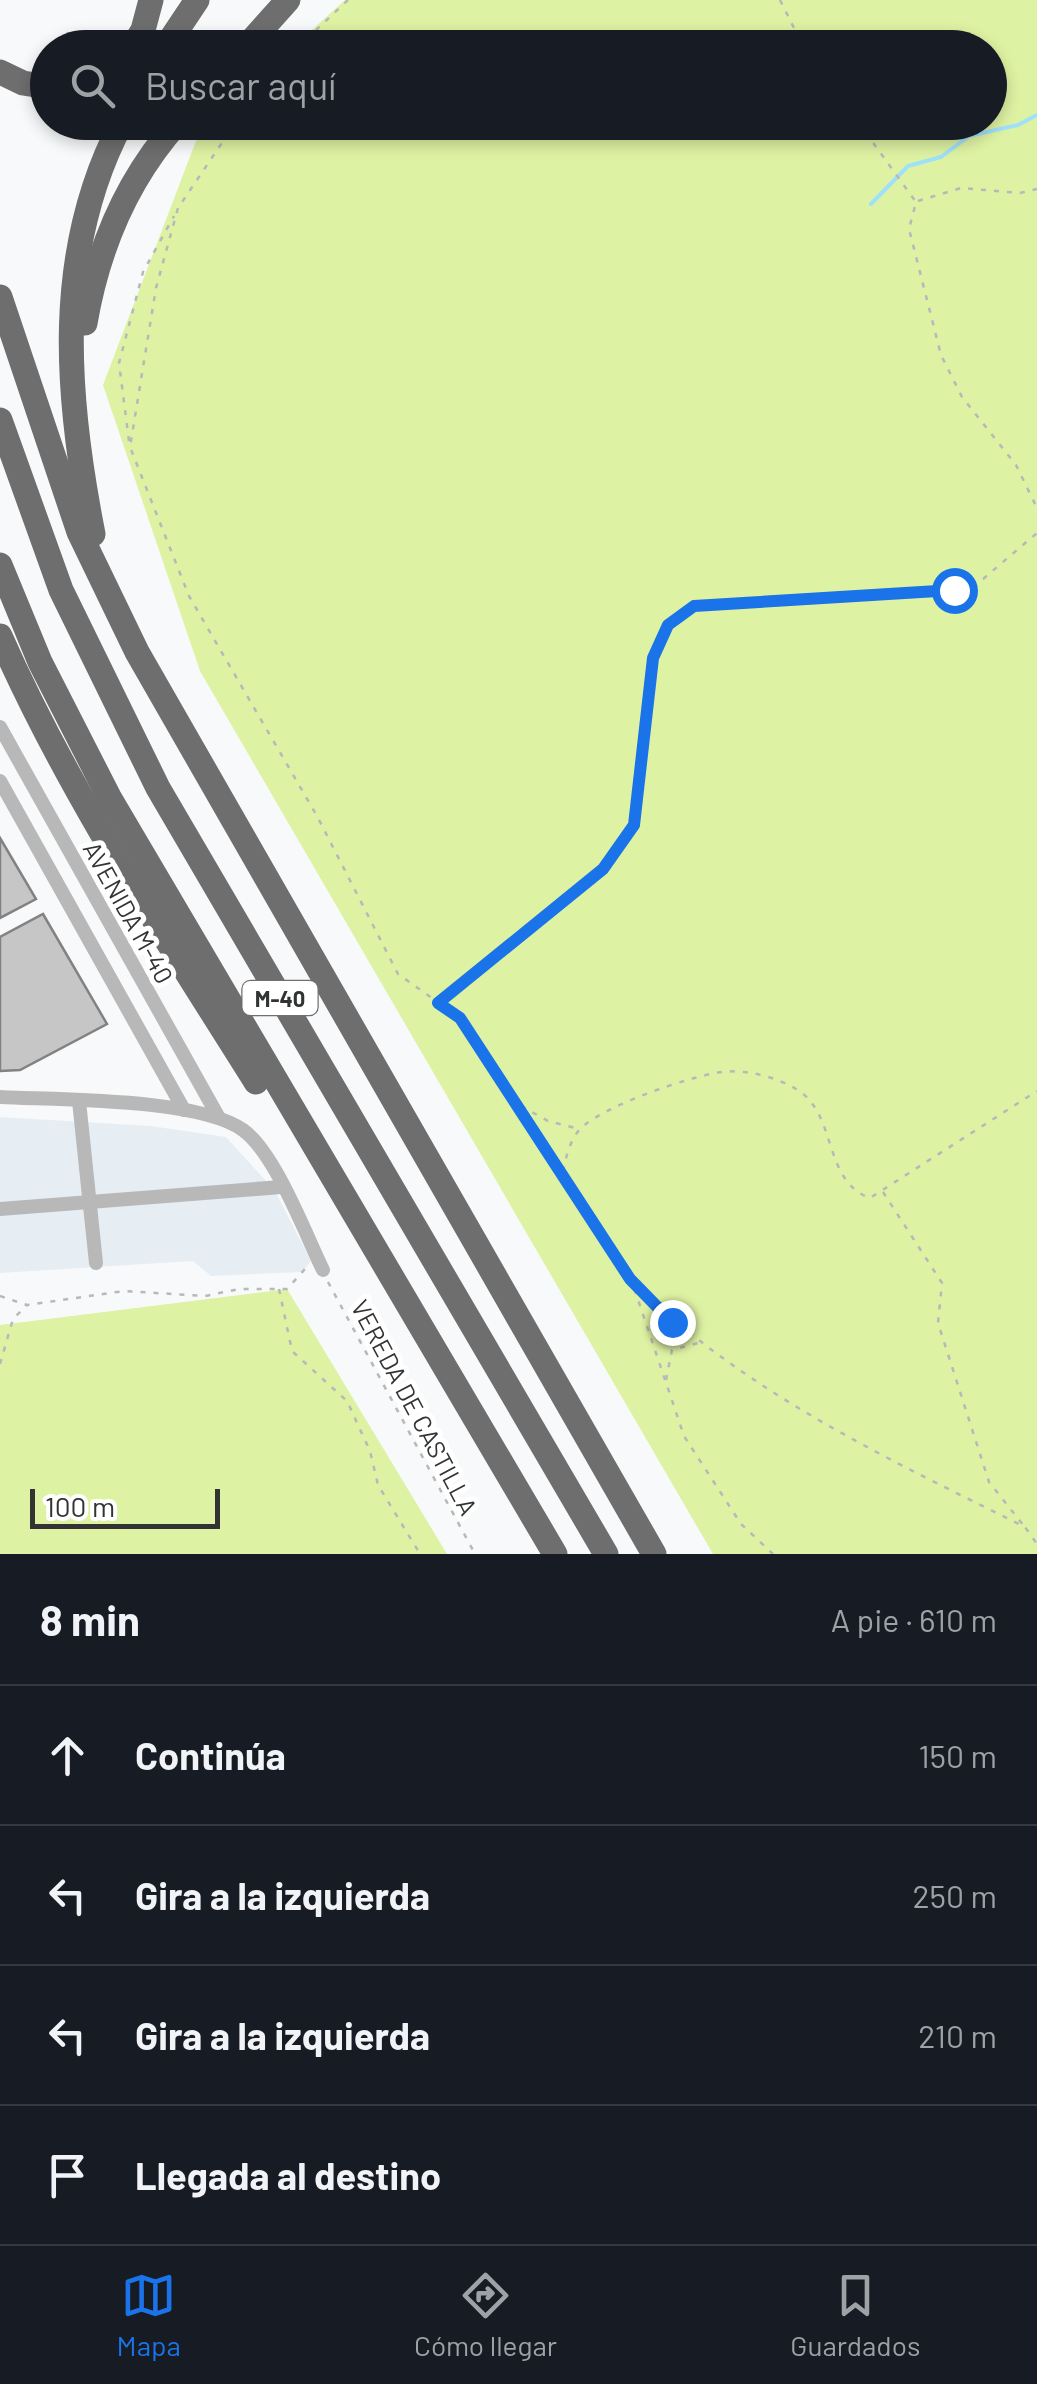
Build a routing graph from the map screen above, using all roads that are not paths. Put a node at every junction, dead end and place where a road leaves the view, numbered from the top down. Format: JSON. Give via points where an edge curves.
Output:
{"nodes":[{"id":1,"x":152,"y":0,"type":"edge"},
{"id":2,"x":197,"y":0,"type":"edge"},
{"id":3,"x":288,"y":0,"type":"edge"},
{"id":4,"x":140,"y":30,"type":"edge"},
{"id":5,"x":177,"y":30,"type":"edge"},
{"id":6,"x":261,"y":30,"type":"edge"},
{"id":7,"x":0,"y":72,"type":"edge"},
{"id":8,"x":30,"y":84,"type":"edge"},
{"id":9,"x":115,"y":140,"type":"edge"},
{"id":10,"x":164,"y":140,"type":"edge"},
{"id":11,"x":0,"y":297,"type":"edge"},
{"id":12,"x":75,"y":412,"type":"junction"},
{"id":13,"x":0,"y":420,"type":"edge"},
{"id":14,"x":0,"y":565,"type":"edge"},
{"id":15,"x":102,"y":578,"type":"junction"},
{"id":16,"x":0,"y":636,"type":"edge"},
{"id":17,"x":0,"y":728,"type":"edge"},
{"id":18,"x":26,"y":773,"type":"junction"},
{"id":19,"x":1,"y":784,"type":"edge"},
{"id":20,"x":0,"y":1097,"type":"edge"},
{"id":21,"x":79,"y":1101,"type":"junction"},
{"id":22,"x":184,"y":1110,"type":"junction"},
{"id":23,"x":219,"y":1118,"type":"junction"},
{"id":24,"x":282,"y":1187,"type":"junction"},
{"id":25,"x":89,"y":1202,"type":"junction"},
{"id":26,"x":0,"y":1209,"type":"edge"},
{"id":27,"x":96,"y":1262,"type":"dead end"},
{"id":28,"x":321,"y":1267,"type":"road end"},
{"id":29,"x":413,"y":1317,"type":"junction"},
{"id":30,"x":555,"y":1554,"type":"edge"},
{"id":31,"x":606,"y":1554,"type":"edge"},
{"id":32,"x":654,"y":1554,"type":"edge"}],
"edges":[{"from":1,"to":4,"type":"highway"},
{"from":2,"to":5,"type":"highway"},
{"from":3,"to":6,"type":"highway"},
{"from":7,"to":8,"type":"highway"},
{"from":9,"to":12,"type":"highway","via":[[75,269],[68,341]]},
{"from":10,"to":12,"type":"highway","via":[[118,211],[94,274]]},
{"from":11,"to":15,"type":"highway","via":[[78,532]]},
{"from":12,"to":15,"type":"highway"},
{"from":13,"to":31,"type":"highway","number":"M-40","via":[[61,590],[158,788]]},
{"from":14,"to":29,"type":"highway","number":"M-40","via":[[108,797]]},
{"from":15,"to":32,"type":"highway","via":[[137,652]]},
{"from":16,"to":29,"type":"highway","via":[[50,741],[137,894],[389,1300]]},
{"from":17,"to":18,"type":"street","name":"AVENIDA M-40"},
{"from":18,"to":19,"type":"street","via":[[13,790]]},
{"from":18,"to":23,"type":"street","name":"AVENIDA M-40"},
{"from":19,"to":22,"type":"street","name":"AVENIDA M-40"},
{"from":20,"to":21,"type":"street"},
{"from":21,"to":22,"type":"street"},
{"from":21,"to":25,"type":"street"},
{"from":22,"to":23,"type":"street"},
{"from":23,"to":24,"type":"street","via":[[244,1131]]},
{"from":24,"to":25,"type":"street"},
{"from":24,"to":28,"type":"street"},
{"from":25,"to":26,"type":"street"},
{"from":25,"to":27,"type":"street"},
{"from":29,"to":30,"type":"highway","number":"M-40"}]}
